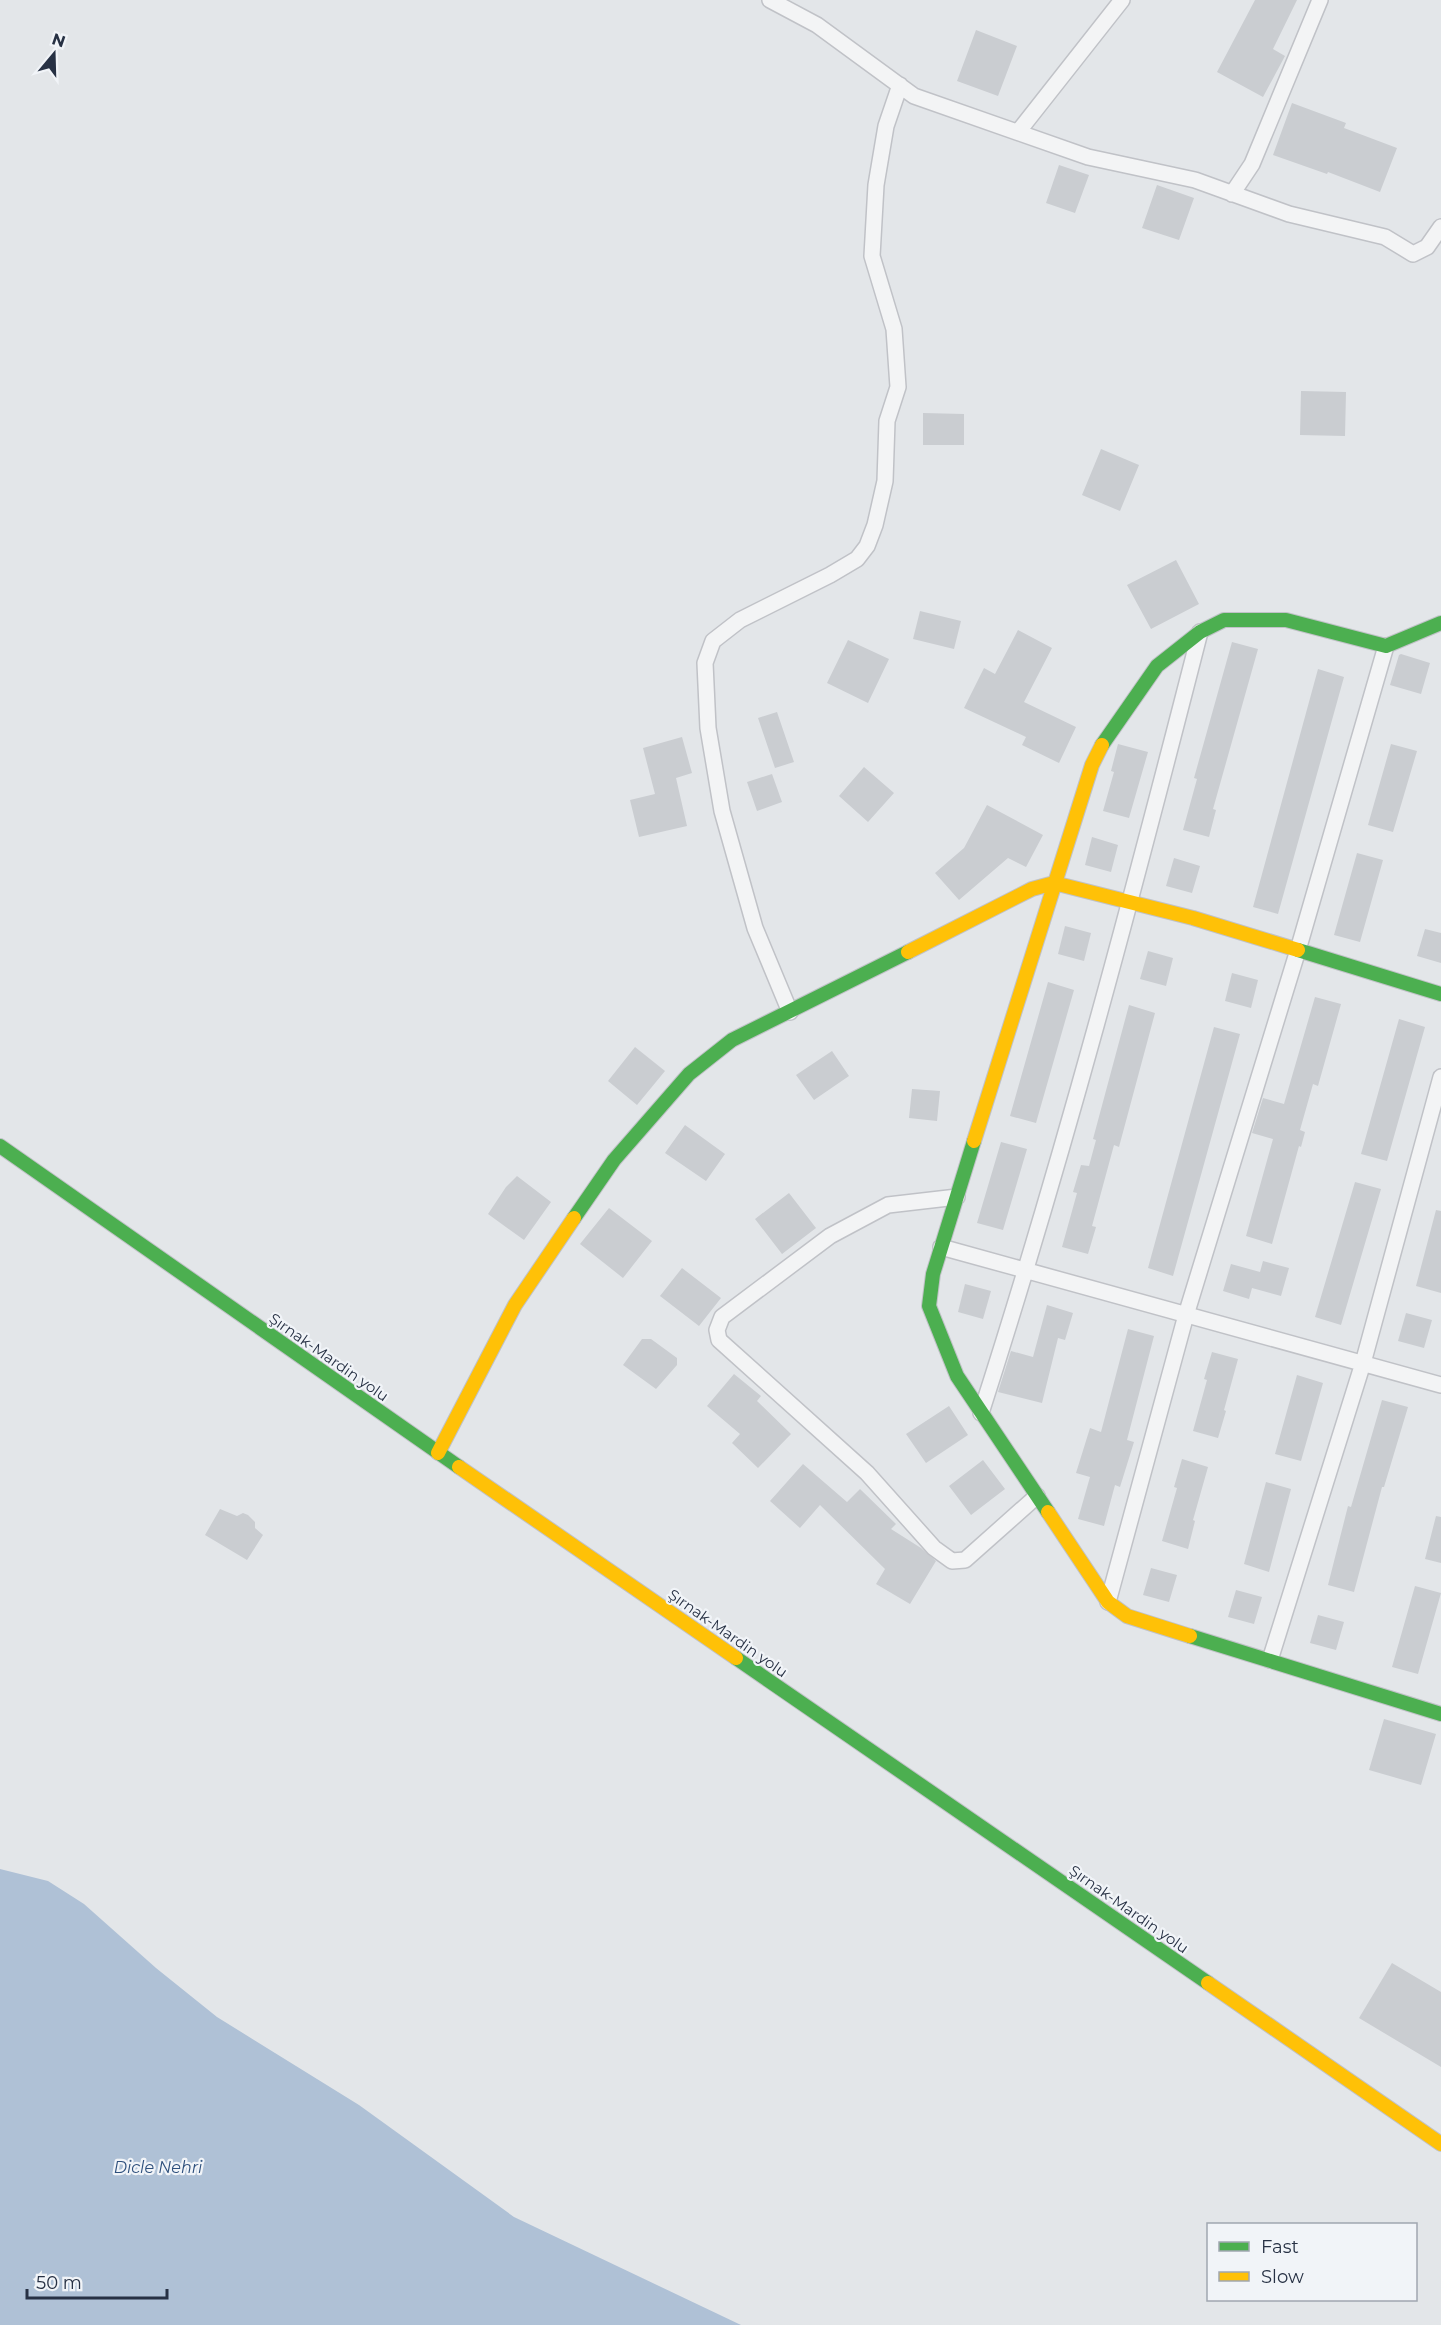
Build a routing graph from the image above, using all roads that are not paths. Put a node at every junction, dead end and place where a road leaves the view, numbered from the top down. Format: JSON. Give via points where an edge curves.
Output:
{"nodes":[{"id":1,"x":1122,"y":0,"type":"edge"},
{"id":2,"x":1320,"y":0,"type":"edge"},
{"id":3,"x":776,"y":1,"type":"edge"},
{"id":4,"x":900,"y":85,"type":"junction"},
{"id":5,"x":1018,"y":132,"type":"junction"},
{"id":6,"x":1232,"y":194,"type":"junction"},
{"id":7,"x":1441,"y":227,"type":"edge"},
{"id":8,"x":1441,"y":623,"type":"edge"},
{"id":9,"x":1200,"y":632,"type":"junction"},
{"id":10,"x":1386,"y":646,"type":"junction"},
{"id":11,"x":1054,"y":883,"type":"junction"},
{"id":12,"x":1131,"y":903,"type":"junction"},
{"id":13,"x":1298,"y":950,"type":"junction"},
{"id":14,"x":1441,"y":994,"type":"edge"},
{"id":15,"x":790,"y":1012,"type":"junction"},
{"id":16,"x":1441,"y":1077,"type":"edge"},
{"id":17,"x":0,"y":1146,"type":"edge"},
{"id":18,"x":957,"y":1197,"type":"junction"},
{"id":19,"x":941,"y":1247,"type":"junction"},
{"id":20,"x":1027,"y":1271,"type":"junction"},
{"id":21,"x":1186,"y":1315,"type":"junction"},
{"id":22,"x":1363,"y":1363,"type":"junction"},
{"id":23,"x":1441,"y":1385,"type":"edge"},
{"id":24,"x":981,"y":1413,"type":"junction"},
{"id":25,"x":438,"y":1453,"type":"junction"},
{"id":26,"x":1037,"y":1496,"type":"junction"},
{"id":27,"x":1108,"y":1602,"type":"junction"},
{"id":28,"x":1270,"y":1660,"type":"junction"},
{"id":29,"x":1440,"y":1711,"type":"edge"},
{"id":30,"x":1441,"y":2144,"type":"edge"}],
"edges":[{"from":1,"to":5,"type":"street"},
{"from":2,"to":6,"type":"street","via":[[1252,164]]},
{"from":3,"to":4,"type":"street","via":[[817,24]]},
{"from":4,"to":5,"type":"street","via":[[914,96]]},
{"from":4,"to":15,"type":"street","via":[[886,126],[876,184],[872,256],[894,329],[898,387],[887,421],[885,481],[871,536],[857,559],[740,620],[713,640],[705,663],[708,728],[722,811],[754,928]]},
{"from":5,"to":6,"type":"street","via":[[1088,157],[1195,180]]},
{"from":6,"to":7,"type":"street","via":[[1289,214],[1385,237],[1413,254],[1427,247]]},
{"from":8,"to":10,"type":"street"},
{"from":9,"to":10,"type":"street","via":[[1224,620],[1286,620]]},
{"from":9,"to":11,"type":"street","via":[[1157,666],[1106,738],[1092,765]]},
{"from":9,"to":12,"type":"street"},
{"from":10,"to":13,"type":"street"},
{"from":11,"to":12,"type":"street"},
{"from":11,"to":15,"type":"street","via":[[1032,889]]},
{"from":11,"to":18,"type":"street"},
{"from":12,"to":13,"type":"street"},
{"from":12,"to":20,"type":"street"},
{"from":13,"to":14,"type":"street"},
{"from":13,"to":21,"type":"street"},
{"from":15,"to":25,"type":"street","via":[[732,1040],[689,1074],[614,1160],[515,1305]]},
{"from":16,"to":22,"type":"street"},
{"from":17,"to":25,"type":"street","name":"Şırnak-Mardin yolu"},
{"from":18,"to":19,"type":"street"},
{"from":18,"to":26,"type":"street","via":[[888,1205],[830,1236],[722,1317],[717,1329],[719,1340],[867,1473],[934,1548],[952,1561],[965,1560]]},
{"from":19,"to":20,"type":"street"},
{"from":19,"to":24,"type":"street","via":[[929,1306],[957,1376]]},
{"from":20,"to":21,"type":"street"},
{"from":20,"to":24,"type":"street"},
{"from":21,"to":22,"type":"street"},
{"from":21,"to":27,"type":"street"},
{"from":22,"to":23,"type":"street"},
{"from":22,"to":28,"type":"street"},
{"from":24,"to":26,"type":"street"},
{"from":25,"to":30,"type":"street","name":"Şırnak-Mardin yolu"},
{"from":26,"to":27,"type":"street"},
{"from":27,"to":28,"type":"street","via":[[1127,1616]]},
{"from":28,"to":29,"type":"street"}]}
